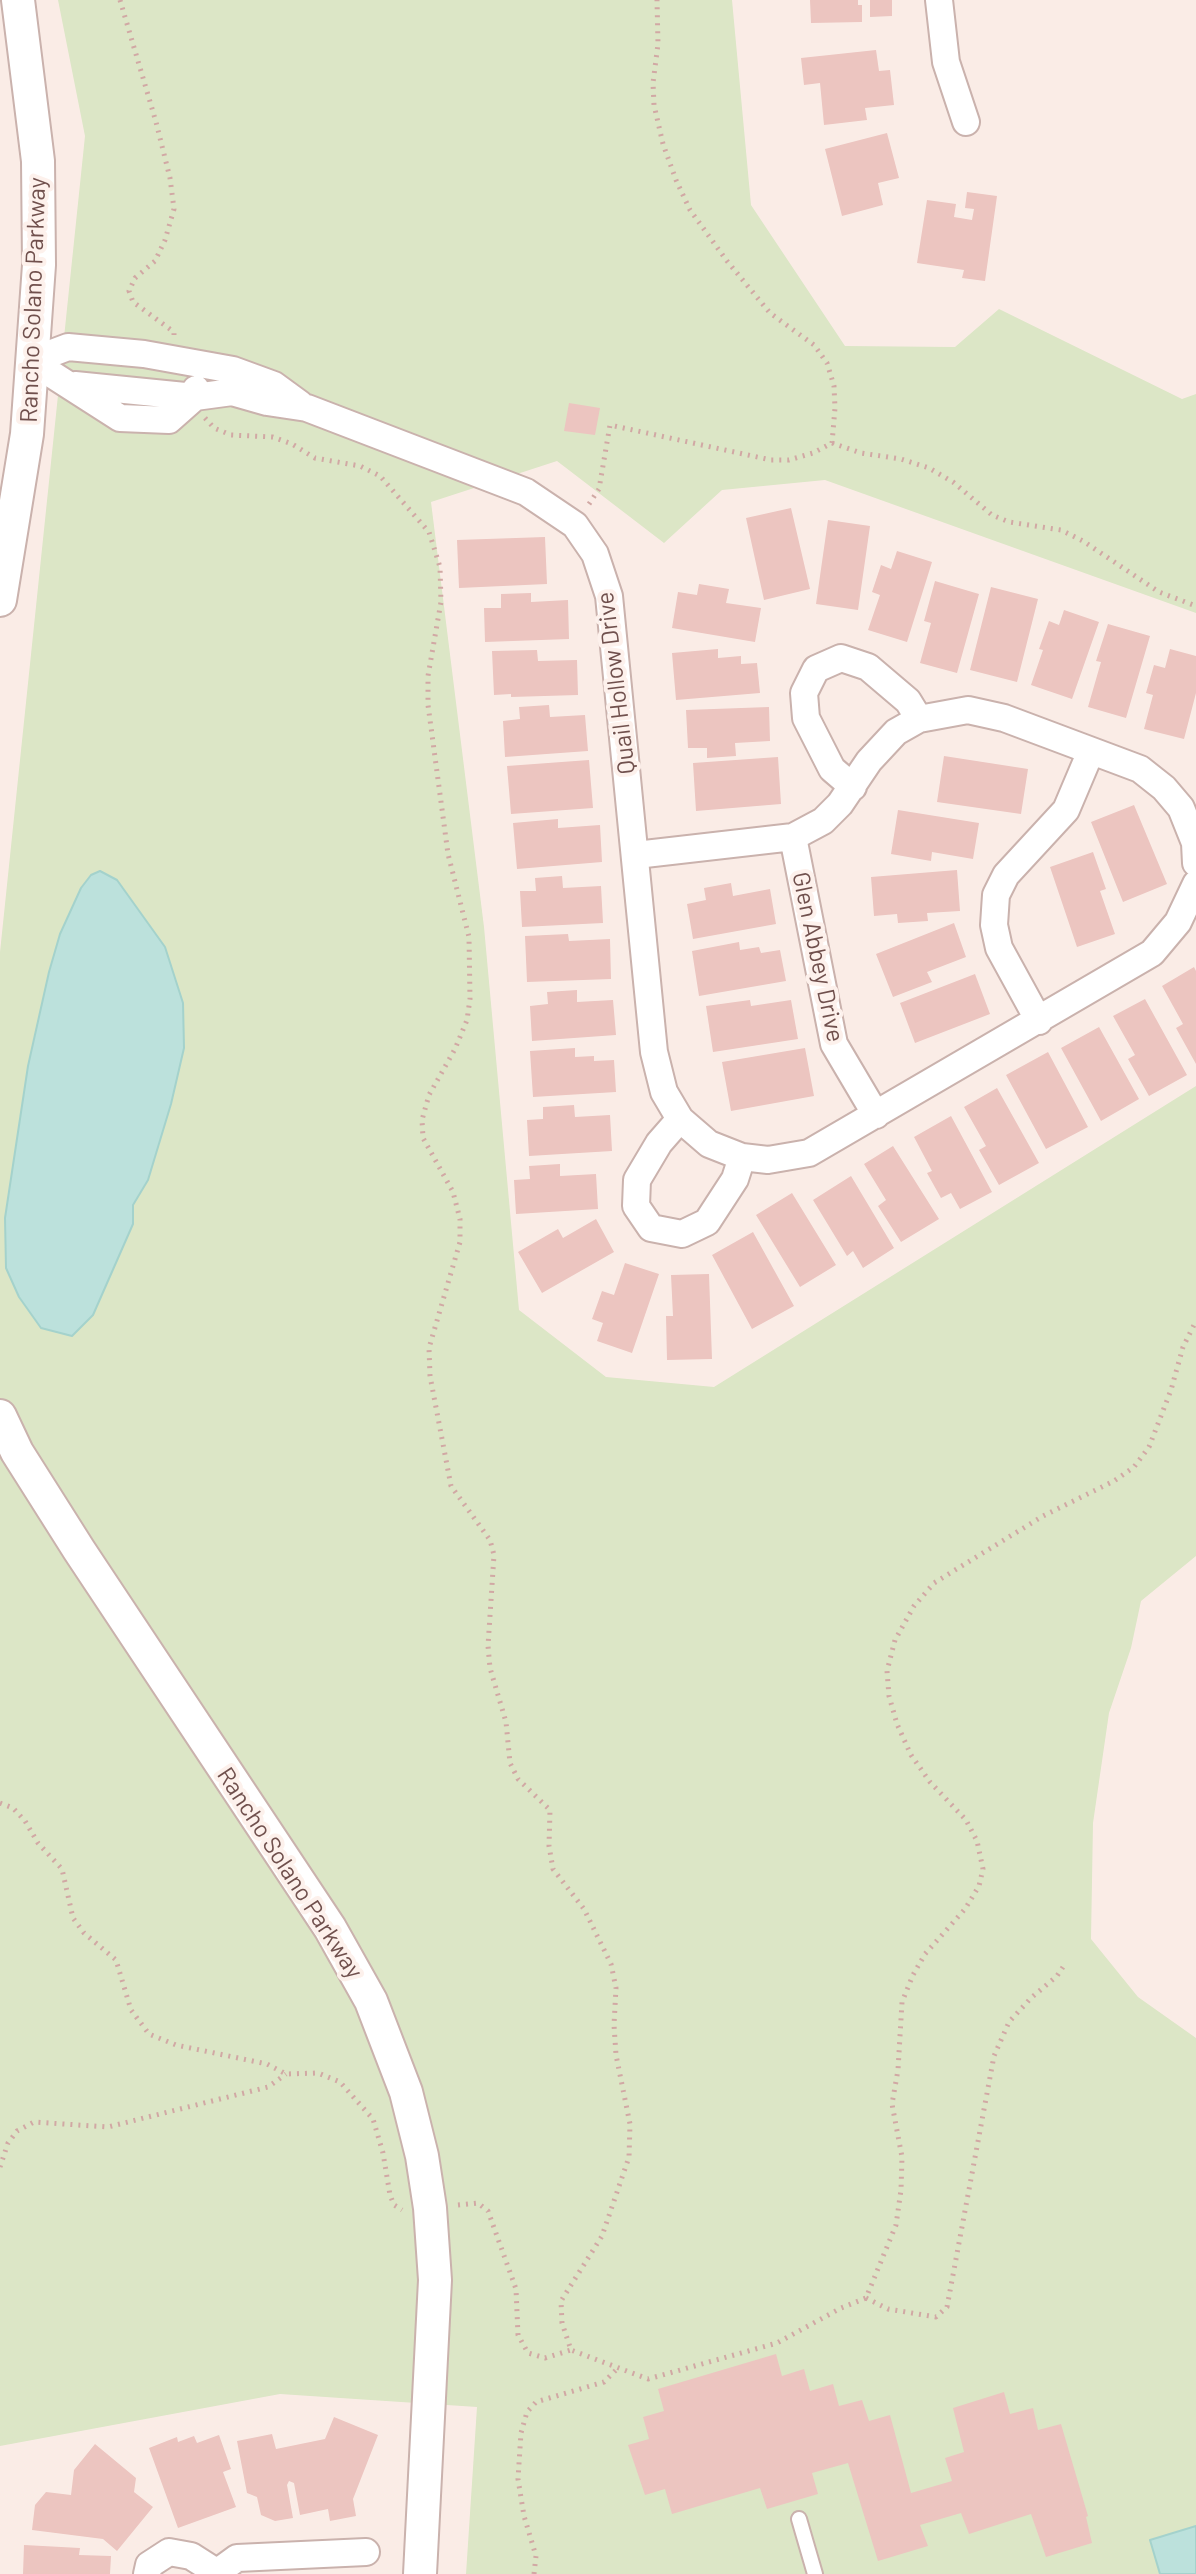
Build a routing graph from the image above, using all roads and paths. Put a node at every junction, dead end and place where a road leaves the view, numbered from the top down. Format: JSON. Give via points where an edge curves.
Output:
{"nodes":[{"id":1,"x":18,"y":0,"type":"edge"},
{"id":2,"x":120,"y":0,"type":"edge"},
{"id":3,"x":657,"y":0,"type":"edge"},
{"id":4,"x":939,"y":0,"type":"edge"},
{"id":5,"x":966,"y":122,"type":"dead end"},
{"id":6,"x":172,"y":360,"type":"junction"},
{"id":7,"x":31,"y":361,"type":"junction"},
{"id":8,"x":199,"y":365,"type":"junction"},
{"id":9,"x":195,"y":397,"type":"junction"},
{"id":10,"x":307,"y":408,"type":"junction"},
{"id":11,"x":832,"y":443,"type":"junction"},
{"id":12,"x":575,"y":525,"type":"junction"},
{"id":13,"x":0,"y":600,"type":"edge"},
{"id":14,"x":1196,"y":606,"type":"edge"},
{"id":15,"x":919,"y":719,"type":"junction"},
{"id":16,"x":1091,"y":751,"type":"junction"},
{"id":17,"x":853,"y":787,"type":"junction"},
{"id":18,"x":1188,"y":805,"type":"edge"},
{"id":19,"x":793,"y":837,"type":"junction"},
{"id":20,"x":636,"y":855,"type":"junction"},
{"id":21,"x":1196,"y":863,"type":"edge"},
{"id":22,"x":1196,"y":884,"type":"edge"},
{"id":23,"x":1039,"y":1021,"type":"junction"},
{"id":24,"x":876,"y":1115,"type":"junction"},
{"id":25,"x":680,"y":1119,"type":"junction"},
{"id":26,"x":742,"y":1157,"type":"junction"},
{"id":27,"x":1196,"y":1321,"type":"edge"},
{"id":28,"x":0,"y":1416,"type":"edge"},
{"id":29,"x":0,"y":1803,"type":"edge"},
{"id":30,"x":1065,"y":1964,"type":"dead end"},
{"id":31,"x":286,"y":2074,"type":"junction"},
{"id":32,"x":0,"y":2167,"type":"edge"},
{"id":33,"x":455,"y":2205,"type":"dead end"},
{"id":34,"x":403,"y":2211,"type":"dead end"},
{"id":35,"x":866,"y":2298,"type":"junction"},
{"id":36,"x":571,"y":2350,"type":"junction"},
{"id":37,"x":618,"y":2368,"type":"junction"},
{"id":38,"x":799,"y":2519,"type":"dead end"},
{"id":39,"x":366,"y":2552,"type":"dead end"},
{"id":40,"x":215,"y":2573,"type":"edge"},
{"id":41,"x":147,"y":2574,"type":"edge"},
{"id":42,"x":420,"y":2574,"type":"edge"},
{"id":43,"x":534,"y":2574,"type":"edge"},
{"id":44,"x":815,"y":2574,"type":"edge"}],
"edges":[{"from":1,"to":7,"type":"street","name":"Rancho Solano Parkway","via":[[38,161],[39,265]]},
{"from":2,"to":6,"type":"path","via":[[156,122],[174,209],[155,261],[129,291],[133,302],[174,332]]},
{"from":3,"to":11,"type":"path","via":[[654,105],[676,180],[690,210],[770,313],[814,345],[827,363],[834,386]]},
{"from":4,"to":5,"type":"street","via":[[946,62]]},
{"from":6,"to":7,"type":"street","name":"Quail Hollow Drive","via":[[68,347]]},
{"from":6,"to":8,"type":"street","name":"Quail Hollow Drive"},
{"from":7,"to":9,"type":"street","name":"Quail Hollow Drive","via":[[120,418],[169,420]]},
{"from":7,"to":13,"type":"street","name":"Rancho Solano Parkway","via":[[27,434]]},
{"from":8,"to":9,"type":"street"},
{"from":8,"to":10,"type":"street","name":"Quail Hollow Drive","via":[[274,385]]},
{"from":9,"to":10,"type":"street","name":"Quail Hollow Drive","via":[[232,392]]},
{"from":9,"to":36,"type":"path","via":[[214,428],[231,435],[273,437],[315,458],[360,466],[380,476],[429,532],[440,567],[441,602],[428,705],[448,854],[469,937],[470,999],[467,1020],[422,1120],[423,1138],[453,1192],[460,1219],[460,1242],[429,1348],[430,1376],[451,1486],[490,1540],[494,1555],[488,1646],[510,1763],[518,1779],[550,1810],[553,1869],[584,1909],[611,1964],[616,2055],[630,2124],[629,2157],[602,2236],[561,2301]]},
{"from":10,"to":12,"type":"street","name":"Quail Hollow Drive","via":[[526,492]]},
{"from":11,"to":12,"type":"path","via":[[789,460],[771,460],[610,425],[599,489]]},
{"from":11,"to":14,"type":"path","via":[[929,468],[992,515],[1061,530],[1159,592]]},
{"from":12,"to":20,"type":"street","name":"Quail Hollow Drive","via":[[595,554],[609,596]]},
{"from":15,"to":16,"type":"street","via":[[968,710]]},
{"from":15,"to":17,"type":"street","via":[[896,732]]},
{"from":15,"to":17,"type":"street","via":[[908,701],[868,667],[841,658],[816,669],[804,693],[806,718],[832,769]]},
{"from":16,"to":18,"type":"street","via":[[1140,769]]},
{"from":16,"to":23,"type":"street","via":[[1066,810],[1006,875],[996,895],[999,948]]},
{"from":17,"to":19,"type":"street","via":[[823,821]]},
{"from":18,"to":21,"type":"street"},
{"from":19,"to":20,"type":"street"},
{"from":19,"to":24,"type":"street","name":"Glen Abbey Drive","via":[[834,1044]]},
{"from":20,"to":25,"type":"street","name":"Quail Hollow Drive","via":[[654,1052],[664,1092]]},
{"from":22,"to":23,"type":"street","name":"Quail Hollow Drive","via":[[1178,922],[1152,953]]},
{"from":23,"to":24,"type":"street","name":"Quail Hollow Drive"},
{"from":24,"to":26,"type":"street","name":"Quail Hollow Drive","via":[[809,1153],[768,1160]]},
{"from":25,"to":26,"type":"street","name":"Quail Hollow Drive","via":[[709,1144]]},
{"from":25,"to":26,"type":"street","via":[[637,1180],[636,1206],[651,1228],[682,1234],[707,1222],[735,1179]]},
{"from":27,"to":35,"type":"path","via":[[1149,1447],[1134,1467],[934,1583],[895,1640],[887,1671],[897,1724],[917,1764],[966,1820],[983,1869],[965,1909],[925,1954],[902,2002],[892,2104],[902,2157],[901,2190],[896,2225]]},
{"from":28,"to":42,"type":"street","name":"Rancho Solano Parkway","via":[[79,1550],[330,1928],[371,2001],[406,2092],[422,2156],[435,2280]]},
{"from":29,"to":31,"type":"path","via":[[13,1808],[62,1869],[73,1918],[116,1960],[131,2010],[149,2034],[176,2045],[267,2064]]},
{"from":30,"to":35,"type":"path","via":[[1009,2022],[994,2056],[947,2307],[936,2317],[888,2309]]},
{"from":31,"to":32,"type":"path","via":[[268,2087],[108,2127],[34,2122],[17,2131]]},
{"from":31,"to":34,"type":"path","via":[[318,2073],[340,2082],[354,2096],[373,2119],[390,2195]]},
{"from":33,"to":36,"type":"path","via":[[478,2203],[488,2211],[516,2289],[518,2335],[528,2353],[545,2358]]},
{"from":35,"to":37,"type":"path","via":[[777,2343],[648,2379]]},
{"from":36,"to":37,"type":"path"},
{"from":37,"to":43,"type":"path","via":[[604,2382],[536,2402],[527,2412],[518,2479],[536,2556]]},
{"from":38,"to":44,"type":"lane"},
{"from":39,"to":40,"type":"street","via":[[237,2558]]},
{"from":40,"to":41,"type":"street","via":[[191,2556],[169,2552],[149,2565]]}]}
